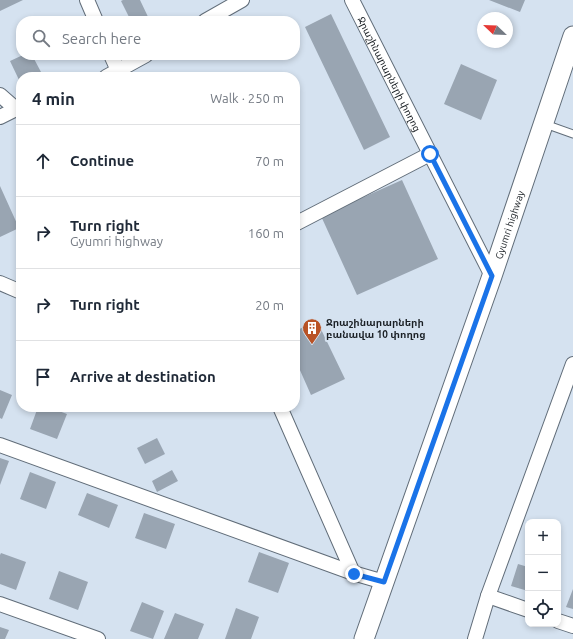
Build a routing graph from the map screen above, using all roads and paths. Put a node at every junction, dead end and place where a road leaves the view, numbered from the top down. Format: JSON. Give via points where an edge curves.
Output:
{"nodes":[{"id":1,"x":87,"y":0,"type":"edge"},
{"id":2,"x":242,"y":0,"type":"edge"},
{"id":3,"x":352,"y":0,"type":"edge"},
{"id":4,"x":94,"y":16,"type":"edge"},
{"id":5,"x":214,"y":16,"type":"edge"},
{"id":6,"x":573,"y":36,"type":"edge"},
{"id":7,"x":112,"y":60,"type":"edge"},
{"id":8,"x":138,"y":60,"type":"edge"},
{"id":9,"x":114,"y":72,"type":"edge"},
{"id":10,"x":120,"y":72,"type":"edge"},
{"id":11,"x":0,"y":95,"type":"edge"},
{"id":12,"x":16,"y":107,"type":"edge"},
{"id":13,"x":16,"y":110,"type":"edge"},
{"id":14,"x":0,"y":117,"type":"edge"},
{"id":15,"x":544,"y":124,"type":"junction"},
{"id":16,"x":573,"y":134,"type":"edge"},
{"id":17,"x":430,"y":154,"type":"junction"},
{"id":18,"x":300,"y":221,"type":"edge"},
{"id":19,"x":492,"y":276,"type":"junction"},
{"id":20,"x":0,"y":283,"type":"edge"},
{"id":21,"x":16,"y":290,"type":"edge"},
{"id":22,"x":573,"y":364,"type":"edge"},
{"id":23,"x":282,"y":412,"type":"edge"},
{"id":24,"x":0,"y":445,"type":"edge"},
{"id":25,"x":354,"y":574,"type":"junction"},
{"id":26,"x":384,"y":582,"type":"junction"},
{"id":27,"x":488,"y":596,"type":"junction"},
{"id":28,"x":0,"y":604,"type":"edge"},
{"id":29,"x":525,"y":609,"type":"edge"},
{"id":30,"x":561,"y":622,"type":"edge"},
{"id":31,"x":573,"y":626,"type":"edge"},
{"id":32,"x":98,"y":639,"type":"edge"},
{"id":33,"x":364,"y":639,"type":"edge"},
{"id":34,"x":475,"y":639,"type":"edge"}],
"edges":[{"from":1,"to":4,"type":"street"},
{"from":2,"to":5,"type":"street"},
{"from":3,"to":17,"type":"street","name":"Ջրաշինարարների փողոց"},
{"from":6,"to":15,"type":"main road","name":"Gyumri highway"},
{"from":7,"to":9,"type":"street"},
{"from":8,"to":10,"type":"street"},
{"from":11,"to":12,"type":"street"},
{"from":13,"to":14,"type":"street"},
{"from":15,"to":16,"type":"lane"},
{"from":15,"to":19,"type":"main road","name":"Gyumri highway"},
{"from":17,"to":18,"type":"street"},
{"from":17,"to":19,"type":"street","name":"Ջրաշինարարների փողոց"},
{"from":19,"to":26,"type":"main road","name":"Gyumri highway"},
{"from":20,"to":21,"type":"street"},
{"from":22,"to":27,"type":"street"},
{"from":23,"to":25,"type":"street"},
{"from":24,"to":25,"type":"street"},
{"from":25,"to":26,"type":"street"},
{"from":26,"to":33,"type":"main road","name":"Gyumri highway"},
{"from":27,"to":29,"type":"street"},
{"from":27,"to":34,"type":"street"},
{"from":28,"to":32,"type":"street"},
{"from":30,"to":31,"type":"street"}]}
